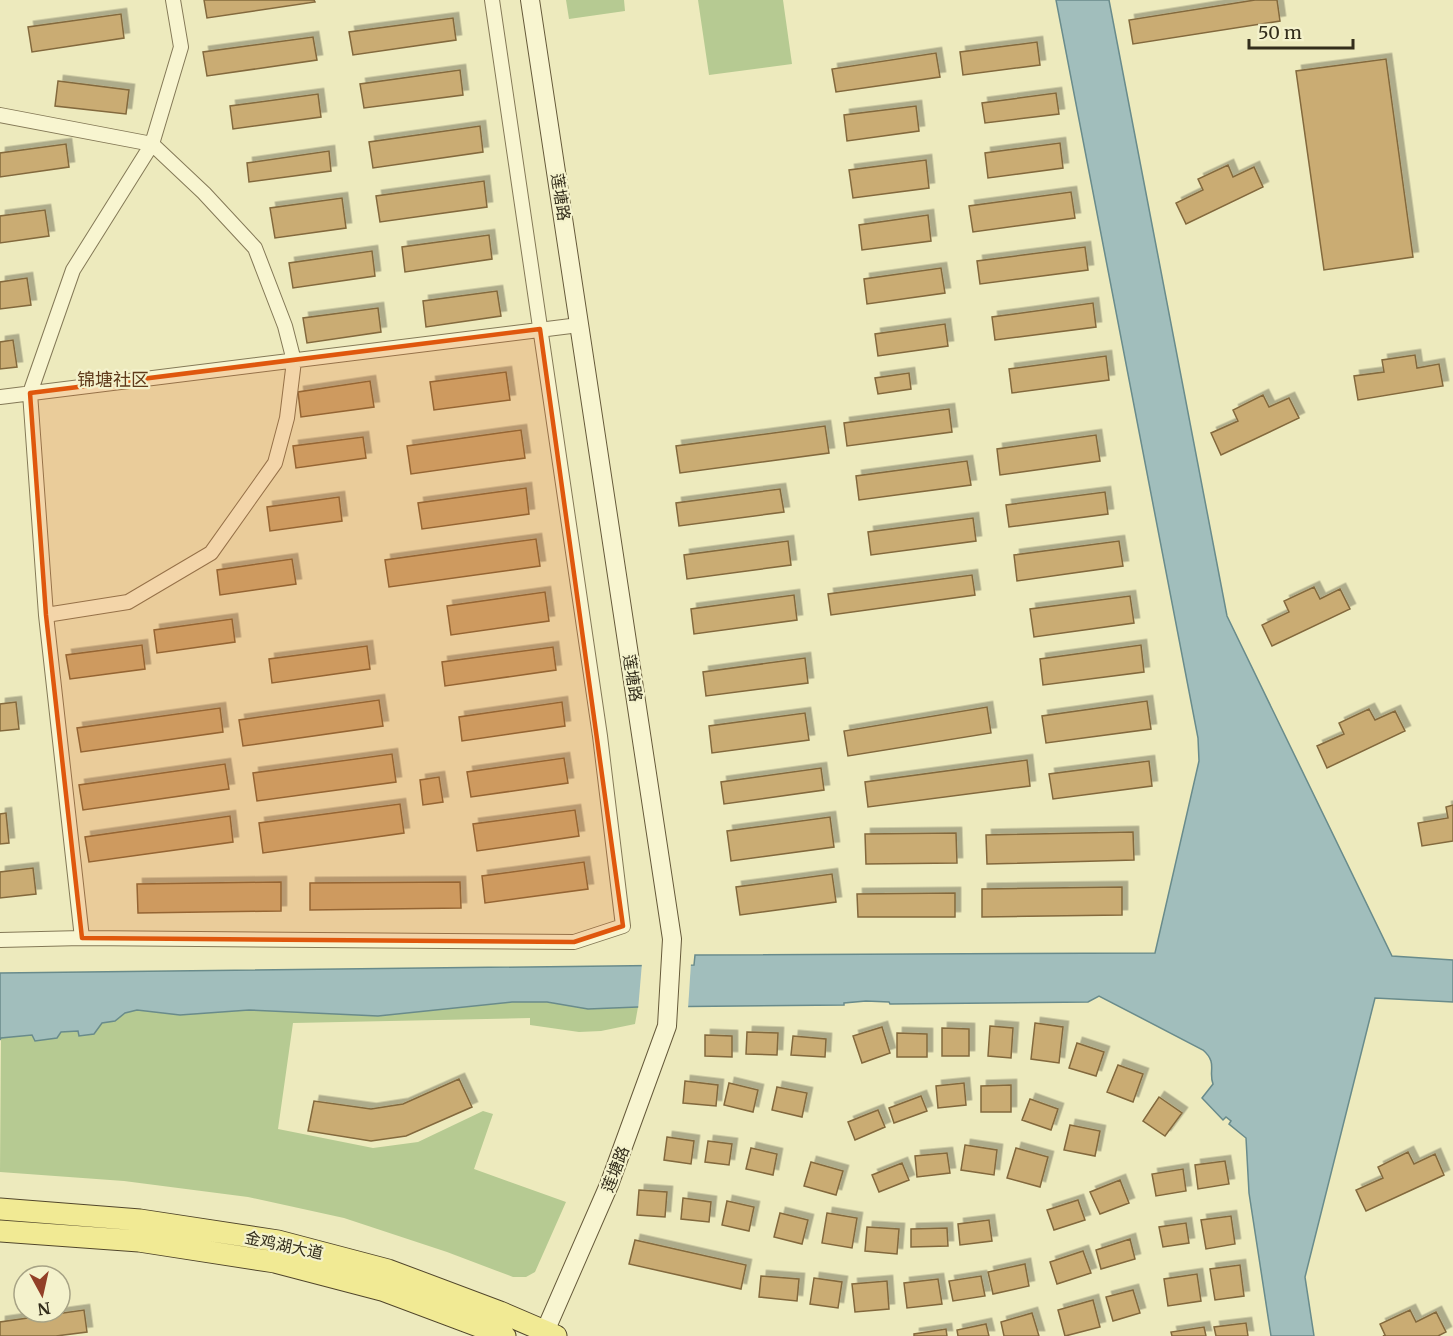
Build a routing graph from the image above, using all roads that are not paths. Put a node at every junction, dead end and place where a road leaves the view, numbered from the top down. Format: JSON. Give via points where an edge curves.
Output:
{"nodes":[{"id":1,"x":173,"y":0,"type":"edge"},
{"id":2,"x":492,"y":0,"type":"edge"},
{"id":3,"x":530,"y":0,"type":"edge"},
{"id":4,"x":0,"y":115,"type":"edge"},
{"id":5,"x":152,"y":144,"type":"junction"},
{"id":6,"x":579,"y":325,"type":"junction"},
{"id":7,"x":540,"y":329,"type":"junction"},
{"id":8,"x":294,"y":362,"type":"junction"},
{"id":9,"x":30,"y":393,"type":"junction"},
{"id":10,"x":0,"y":397,"type":"edge"},
{"id":11,"x":46,"y":615,"type":"junction"},
{"id":12,"x":82,"y":938,"type":"junction"},
{"id":13,"x":0,"y":940,"type":"edge"},
{"id":14,"x":0,"y":1209,"type":"edge"},
{"id":15,"x":0,"y":1232,"type":"edge"},
{"id":16,"x":548,"y":1335,"type":"edge"},
{"id":17,"x":504,"y":1336,"type":"edge"}],
"edges":[{"from":1,"to":5,"type":"street","via":[[181,47]]},
{"from":2,"to":7,"type":"street"},
{"from":3,"to":6,"type":"street","name":"莲塘路"},
{"from":4,"to":5,"type":"street"},
{"from":5,"to":8,"type":"street","via":[[255,248],[285,326]]},
{"from":5,"to":9,"type":"street","via":[[73,270]]},
{"from":6,"to":7,"type":"street"},
{"from":6,"to":16,"type":"street","name":"莲塘路","via":[[672,939],[667,1026],[609,1185]]},
{"from":7,"to":8,"type":"street"},
{"from":7,"to":12,"type":"street","via":[[600,736],[623,926],[574,942]]},
{"from":8,"to":9,"type":"street"},
{"from":8,"to":11,"type":"street","via":[[287,418],[275,463],[211,553],[129,602]]},
{"from":9,"to":10,"type":"street"},
{"from":9,"to":11,"type":"street"},
{"from":11,"to":12,"type":"street"},
{"from":12,"to":13,"type":"street"},
{"from":14,"to":16,"type":"main road","name":"金鸡湖大道","via":[[140,1220],[278,1241],[388,1270],[500,1312]]},
{"from":15,"to":17,"type":"main road","name":"金鸡湖大道","via":[[139,1241],[274,1262],[382,1290]]}]}
